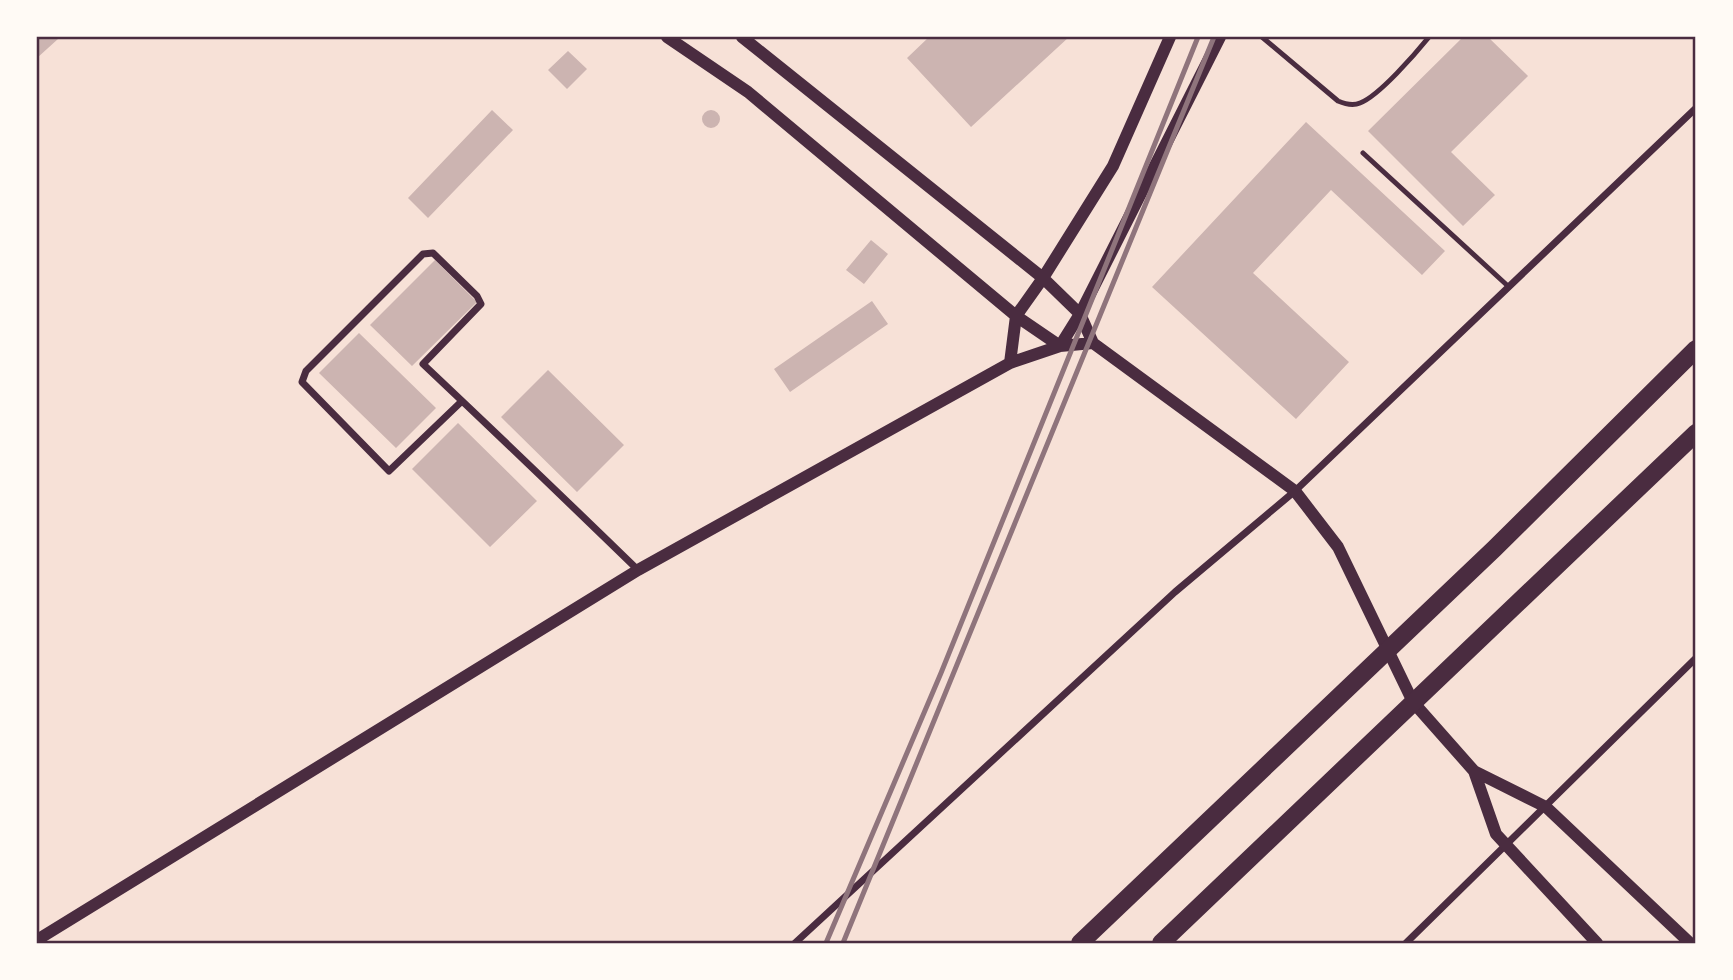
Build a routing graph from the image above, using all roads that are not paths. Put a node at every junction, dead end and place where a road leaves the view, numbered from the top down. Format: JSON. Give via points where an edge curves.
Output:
{"nodes":[{"id":1,"x":667,"y":37,"type":"edge"},
{"id":2,"x":742,"y":37,"type":"edge"},
{"id":3,"x":1170,"y":37,"type":"edge"},
{"id":4,"x":1220,"y":37,"type":"edge"},
{"id":5,"x":1262,"y":37,"type":"edge"},
{"id":6,"x":1429,"y":37,"type":"edge"},
{"id":7,"x":1696,"y":108,"type":"edge"},
{"id":8,"x":1363,"y":153,"type":"dead end"},
{"id":9,"x":1043,"y":278,"type":"junction"},
{"id":10,"x":1509,"y":287,"type":"junction"},
{"id":11,"x":1080,"y":314,"type":"junction"},
{"id":12,"x":1016,"y":316,"type":"junction"},
{"id":13,"x":1093,"y":343,"type":"junction"},
{"id":14,"x":1060,"y":346,"type":"junction"},
{"id":15,"x":1696,"y":349,"type":"edge"},
{"id":16,"x":1010,"y":363,"type":"junction"},
{"id":17,"x":462,"y":401,"type":"junction"},
{"id":18,"x":1696,"y":433,"type":"edge"},
{"id":19,"x":1296,"y":491,"type":"junction"},
{"id":20,"x":638,"y":570,"type":"junction"},
{"id":21,"x":1387,"y":652,"type":"junction"},
{"id":22,"x":1696,"y":658,"type":"edge"},
{"id":23,"x":1413,"y":702,"type":"junction"},
{"id":24,"x":1474,"y":771,"type":"junction"},
{"id":25,"x":1546,"y":807,"type":"junction"},
{"id":26,"x":1506,"y":848,"type":"junction"},
{"id":27,"x":37,"y":940,"type":"edge"},
{"id":28,"x":795,"y":943,"type":"edge"},
{"id":29,"x":1080,"y":943,"type":"edge"},
{"id":30,"x":1161,"y":943,"type":"edge"},
{"id":31,"x":1406,"y":943,"type":"edge"},
{"id":32,"x":1597,"y":943,"type":"edge"},
{"id":33,"x":1690,"y":943,"type":"edge"}],
"edges":[{"from":1,"to":12,"type":"street","via":[[748,92]]},
{"from":2,"to":9,"type":"street"},
{"from":3,"to":9,"type":"street","via":[[1112,166]]},
{"from":4,"to":11,"type":"street"},
{"from":5,"to":6,"type":"lane","via":[[1348,105],[1361,103]]},
{"from":7,"to":10,"type":"street"},
{"from":8,"to":10,"type":"lane"},
{"from":9,"to":11,"type":"street"},
{"from":9,"to":12,"type":"street"},
{"from":10,"to":19,"type":"street"},
{"from":11,"to":13,"type":"street"},
{"from":11,"to":14,"type":"street"},
{"from":12,"to":14,"type":"street"},
{"from":12,"to":16,"type":"street"},
{"from":13,"to":14,"type":"street"},
{"from":13,"to":19,"type":"street"},
{"from":14,"to":16,"type":"street"},
{"from":15,"to":21,"type":"main road"},
{"from":16,"to":20,"type":"street"},
{"from":17,"to":17,"type":"street","via":[[389,471],[302,382],[306,372],[423,254],[433,253],[481,301],[424,364]]},
{"from":17,"to":20,"type":"street"},
{"from":18,"to":23,"type":"main road"},
{"from":19,"to":21,"type":"street","via":[[1338,547]]},
{"from":19,"to":28,"type":"street","via":[[1175,592]]},
{"from":20,"to":27,"type":"street"},
{"from":21,"to":23,"type":"street"},
{"from":21,"to":29,"type":"main road"},
{"from":22,"to":25,"type":"street"},
{"from":23,"to":24,"type":"street"},
{"from":23,"to":30,"type":"main road"},
{"from":24,"to":25,"type":"street"},
{"from":24,"to":26,"type":"street","via":[[1496,834]]},
{"from":25,"to":26,"type":"street"},
{"from":25,"to":33,"type":"street"},
{"from":26,"to":31,"type":"street"},
{"from":26,"to":32,"type":"street"}]}
